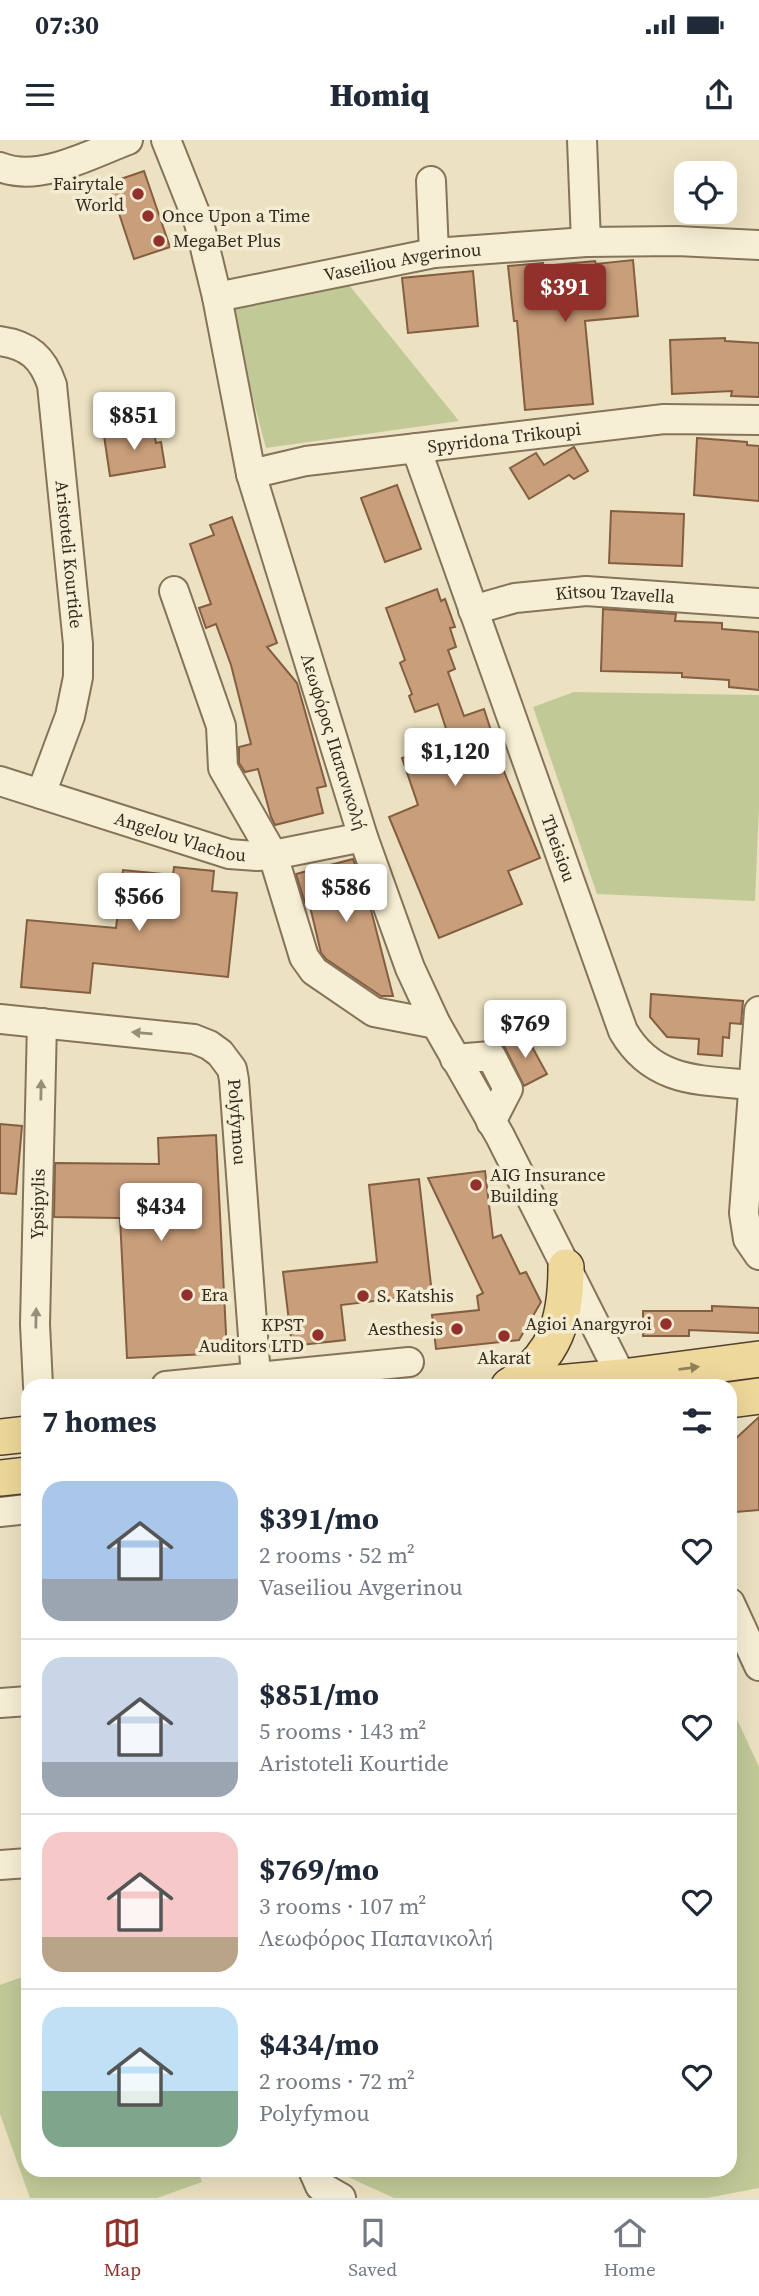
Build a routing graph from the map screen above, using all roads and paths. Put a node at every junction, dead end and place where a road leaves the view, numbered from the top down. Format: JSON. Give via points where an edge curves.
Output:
{"nodes":[{"id":1,"x":128,"y":140,"type":"edge"},
{"id":2,"x":166,"y":140,"type":"edge"},
{"id":3,"x":582,"y":140,"type":"edge"},
{"id":4,"x":0,"y":167,"type":"edge"},
{"id":5,"x":431,"y":181,"type":"dead end"},
{"id":6,"x":586,"y":242,"type":"junction"},
{"id":7,"x":759,"y":246,"type":"edge"},
{"id":8,"x":434,"y":253,"type":"junction"},
{"id":9,"x":217,"y":297,"type":"junction"},
{"id":10,"x":0,"y":341,"type":"edge"},
{"id":11,"x":759,"y":419,"type":"edge"},
{"id":12,"x":416,"y":447,"type":"junction"},
{"id":13,"x":251,"y":474,"type":"junction"},
{"id":14,"x":174,"y":592,"type":"dead end"},
{"id":15,"x":759,"y":603,"type":"edge"},
{"id":16,"x":473,"y":610,"type":"junction"},
{"id":17,"x":0,"y":781,"type":"edge"},
{"id":18,"x":41,"y":794,"type":"junction"},
{"id":19,"x":363,"y":837,"type":"junction"},
{"id":20,"x":272,"y":855,"type":"junction"},
{"id":21,"x":759,"y":1011,"type":"edge"},
{"id":22,"x":0,"y":1018,"type":"edge"},
{"id":23,"x":42,"y":1023,"type":"junction"},
{"id":24,"x":436,"y":1024,"type":"junction"},
{"id":25,"x":753,"y":1085,"type":"junction"},
{"id":26,"x":759,"y":1255,"type":"edge"},
{"id":27,"x":566,"y":1267,"type":"junction"},
{"id":28,"x":391,"y":1356,"type":"dead end"},
{"id":29,"x":759,"y":1359,"type":"edge"},
{"id":30,"x":256,"y":1377,"type":"junction"},
{"id":31,"x":37,"y":1379,"type":"edge"},
{"id":32,"x":236,"y":1379,"type":"edge"},
{"id":33,"x":518,"y":1379,"type":"edge"},
{"id":34,"x":623,"y":1379,"type":"edge"},
{"id":35,"x":636,"y":1379,"type":"edge"},
{"id":36,"x":21,"y":1476,"type":"edge"},
{"id":37,"x":0,"y":1478,"type":"edge"},
{"id":38,"x":21,"y":1510,"type":"edge"},
{"id":39,"x":0,"y":1512,"type":"edge"},
{"id":40,"x":741,"y":1610,"type":"edge"},
{"id":41,"x":759,"y":1667,"type":"edge"},
{"id":42,"x":21,"y":1702,"type":"edge"},
{"id":43,"x":0,"y":1703,"type":"edge"},
{"id":44,"x":21,"y":1864,"type":"edge"},
{"id":45,"x":0,"y":1865,"type":"edge"},
{"id":46,"x":316,"y":2177,"type":"edge"},
{"id":47,"x":341,"y":2198,"type":"edge"}],
"edges":[{"from":1,"to":4,"type":"street","via":[[47,170],[23,173]]},
{"from":2,"to":9,"type":"street","name":"Λεωφόρος Παπανικολή","via":[[199,223]]},
{"from":3,"to":6,"type":"street"},
{"from":5,"to":8,"type":"street"},
{"from":6,"to":7,"type":"street","name":"Vaseiliou Avgerinou"},
{"from":6,"to":8,"type":"street","name":"Vaseiliou Avgerinou"},
{"from":8,"to":9,"type":"street","name":"Vaseiliou Avgerinou"},
{"from":9,"to":13,"type":"street","name":"Λεωφόρος Παπανικολή"},
{"from":10,"to":18,"type":"street","name":"Aristoteli Kourtide","via":[[29,349],[47,368],[52,385],[78,644],[78,677],[70,716]]},
{"from":11,"to":12,"type":"street","name":"Spyridona Trikoupi","via":[[664,419]]},
{"from":12,"to":13,"type":"street","name":"Spyridona Trikoupi","via":[[306,461]]},
{"from":12,"to":16,"type":"street","name":"Theisiou"},
{"from":13,"to":19,"type":"street","name":"Λεωφόρος Παπανικολή"},
{"from":14,"to":20,"type":"street","via":[[221,726],[223,768]]},
{"from":15,"to":16,"type":"street","name":"Kitsou Tzavella","via":[[586,591],[515,598]]},
{"from":16,"to":25,"type":"street","name":"Theisiou","via":[[617,1016],[631,1044],[655,1066],[680,1076]]},
{"from":17,"to":18,"type":"street","name":"Angelou Vlachou"},
{"from":18,"to":20,"type":"street","name":"Angelou Vlachou","via":[[217,851]]},
{"from":19,"to":20,"type":"street","name":"Angelou Vlachou"},
{"from":19,"to":24,"type":"street","name":"Λεωφόρος Παπανικολή","via":[[414,978]]},
{"from":20,"to":24,"type":"street","via":[[304,957],[314,971],[374,1012]]},
{"from":21,"to":25,"type":"street"},
{"from":22,"to":23,"type":"street","name":"Polyfymou"},
{"from":30,"to":23,"type":"street","name":"Polyfymou","one_way":true,"via":[[234,1080],[228,1061],[209,1045],[177,1036]]},
{"from":31,"to":23,"type":"street","name":"Ypsipylis","one_way":true},
{"from":24,"to":27,"type":"street","name":"Λεωφόρος Παπανικολή"},
{"from":25,"to":26,"type":"street","via":[[744,1213],[748,1239]]},
{"from":27,"to":33,"type":"main road","via":[[564,1306],[553,1340],[536,1366]]},
{"from":27,"to":34,"type":"street","name":"Λεωφόρος Παπανικολή"},
{"from":28,"to":30,"type":"street"},
{"from":35,"to":29,"type":"main road","one_way":true},
{"from":30,"to":32,"type":"street"},
{"from":36,"to":37,"type":"main road"},
{"from":38,"to":39,"type":"street"},
{"from":40,"to":41,"type":"street"},
{"from":42,"to":43,"type":"street"},
{"from":44,"to":45,"type":"street"},
{"from":46,"to":47,"type":"street","via":[[320,2186]]}]}
